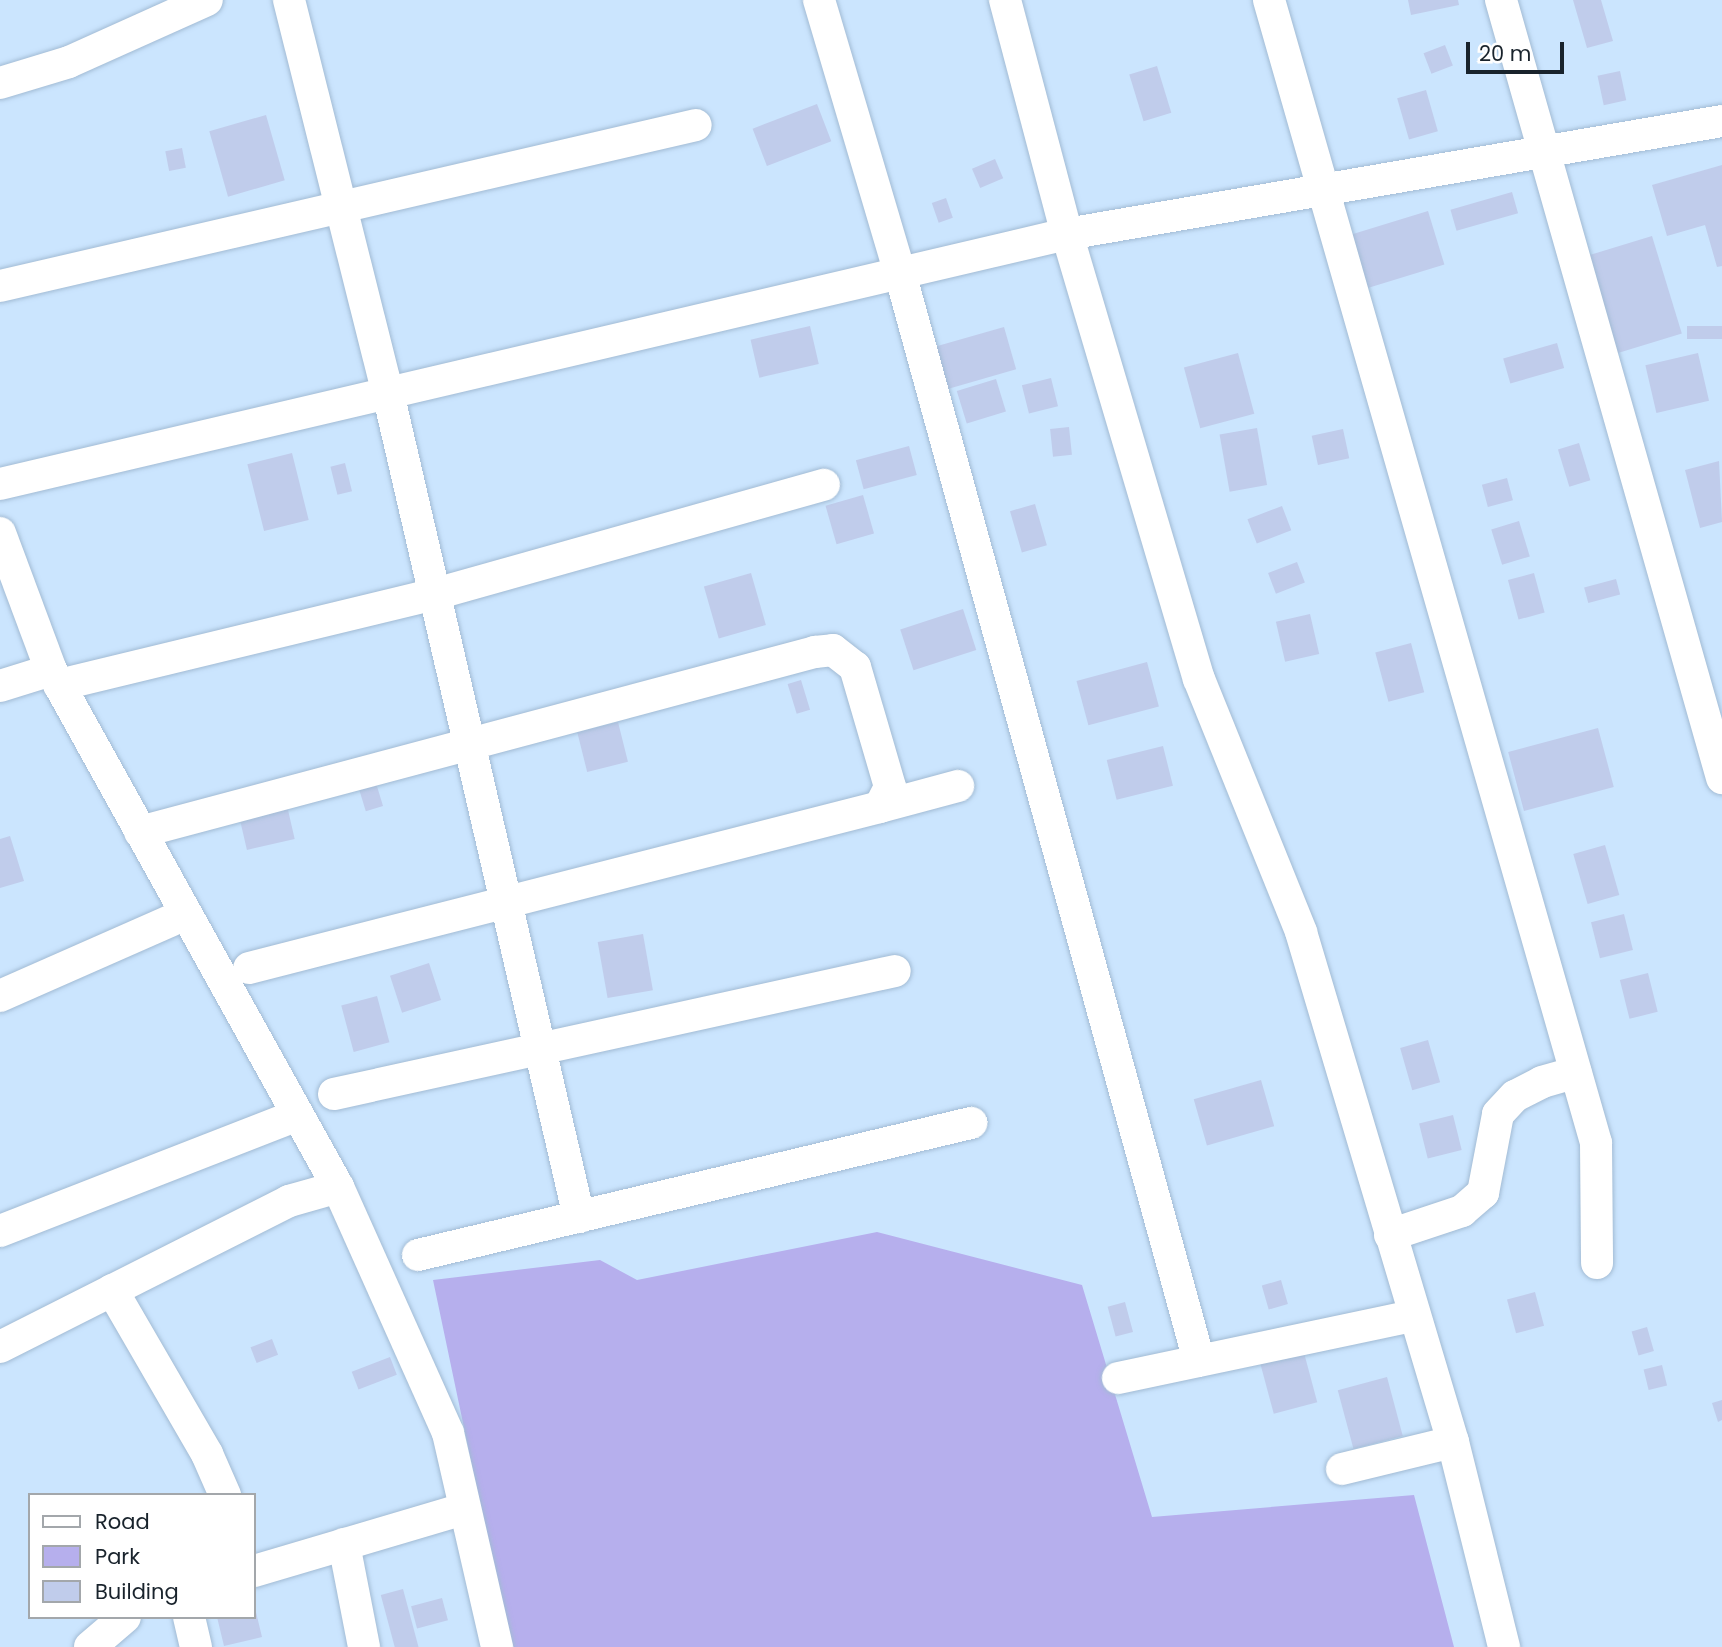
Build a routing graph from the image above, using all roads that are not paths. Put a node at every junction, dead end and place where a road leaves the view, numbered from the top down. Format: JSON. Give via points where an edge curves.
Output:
{"nodes":[{"id":1,"x":207,"y":0,"type":"edge"},
{"id":2,"x":289,"y":0,"type":"edge"},
{"id":3,"x":819,"y":0,"type":"edge"},
{"id":4,"x":1005,"y":0,"type":"edge"},
{"id":5,"x":1269,"y":0,"type":"edge"},
{"id":6,"x":1501,"y":0,"type":"edge"},
{"id":7,"x":0,"y":83,"type":"edge"},
{"id":8,"x":1722,"y":121,"type":"edge"},
{"id":9,"x":696,"y":125,"type":"dead end"},
{"id":10,"x":1542,"y":152,"type":"junction"},
{"id":11,"x":1322,"y":190,"type":"junction"},
{"id":12,"x":342,"y":208,"type":"junction"},
{"id":13,"x":1067,"y":234,"type":"junction"},
{"id":14,"x":900,"y":274,"type":"junction"},
{"id":15,"x":0,"y":286,"type":"edge"},
{"id":16,"x":388,"y":393,"type":"junction"},
{"id":17,"x":0,"y":484,"type":"edge"},
{"id":18,"x":824,"y":485,"type":"dead end"},
{"id":19,"x":0,"y":533,"type":"edge"},
{"id":20,"x":435,"y":594,"type":"junction"},
{"id":21,"x":55,"y":678,"type":"junction"},
{"id":22,"x":0,"y":686,"type":"edge"},
{"id":23,"x":468,"y":747,"type":"junction"},
{"id":24,"x":1722,"y":778,"type":"edge"},
{"id":25,"x":958,"y":786,"type":"dead end"},
{"id":26,"x":880,"y":807,"type":"junction"},
{"id":27,"x":140,"y":832,"type":"junction"},
{"id":28,"x":507,"y":904,"type":"junction"},
{"id":29,"x":186,"y":914,"type":"junction"},
{"id":30,"x":249,"y":968,"type":"dead end"},
{"id":31,"x":895,"y":971,"type":"dead end"},
{"id":32,"x":0,"y":996,"type":"edge"},
{"id":33,"x":541,"y":1051,"type":"junction"},
{"id":34,"x":1576,"y":1072,"type":"junction"},
{"id":35,"x":334,"y":1094,"type":"dead end"},
{"id":36,"x":297,"y":1115,"type":"junction"},
{"id":37,"x":971,"y":1123,"type":"dead end"},
{"id":38,"x":338,"y":1187,"type":"junction"},
{"id":39,"x":579,"y":1217,"type":"junction"},
{"id":40,"x":0,"y":1231,"type":"edge"},
{"id":41,"x":1390,"y":1236,"type":"junction"},
{"id":42,"x":418,"y":1255,"type":"dead end"},
{"id":43,"x":1597,"y":1263,"type":"dead end"},
{"id":44,"x":112,"y":1290,"type":"junction"},
{"id":45,"x":1413,"y":1315,"type":"junction"},
{"id":46,"x":0,"y":1346,"type":"edge"},
{"id":47,"x":1199,"y":1361,"type":"junction"},
{"id":48,"x":1118,"y":1378,"type":"dead end"},
{"id":49,"x":1453,"y":1442,"type":"junction"},
{"id":50,"x":1342,"y":1469,"type":"dead end"},
{"id":51,"x":224,"y":1493,"type":"edge"},
{"id":52,"x":463,"y":1509,"type":"junction"},
{"id":53,"x":344,"y":1545,"type":"junction"},
{"id":54,"x":256,"y":1566,"type":"edge"},
{"id":55,"x":123,"y":1619,"type":"edge"},
{"id":56,"x":189,"y":1619,"type":"edge"},
{"id":57,"x":90,"y":1647,"type":"edge"},
{"id":58,"x":196,"y":1647,"type":"edge"},
{"id":59,"x":364,"y":1647,"type":"edge"},
{"id":60,"x":497,"y":1647,"type":"edge"},
{"id":61,"x":1504,"y":1647,"type":"edge"}],
"edges":[{"from":1,"to":7,"type":"street","via":[[69,62]]},
{"from":2,"to":12,"type":"street"},
{"from":3,"to":14,"type":"street"},
{"from":4,"to":13,"type":"street"},
{"from":5,"to":11,"type":"street"},
{"from":6,"to":10,"type":"street"},
{"from":8,"to":10,"type":"street"},
{"from":9,"to":12,"type":"street"},
{"from":10,"to":11,"type":"street"},
{"from":10,"to":24,"type":"street"},
{"from":11,"to":13,"type":"street"},
{"from":11,"to":34,"type":"street"},
{"from":12,"to":15,"type":"street"},
{"from":12,"to":16,"type":"street"},
{"from":13,"to":14,"type":"street"},
{"from":13,"to":41,"type":"street","via":[[1199,679],[1301,932]]},
{"from":14,"to":16,"type":"street"},
{"from":14,"to":47,"type":"street"},
{"from":16,"to":17,"type":"street"},
{"from":16,"to":20,"type":"street"},
{"from":18,"to":20,"type":"street"},
{"from":19,"to":21,"type":"street"},
{"from":20,"to":21,"type":"street"},
{"from":20,"to":23,"type":"street"},
{"from":21,"to":22,"type":"street"},
{"from":21,"to":27,"type":"street"},
{"from":23,"to":26,"type":"street","via":[[833,650],[855,667],[891,788]]},
{"from":23,"to":27,"type":"street"},
{"from":23,"to":28,"type":"street"},
{"from":25,"to":26,"type":"street"},
{"from":26,"to":28,"type":"street"},
{"from":27,"to":29,"type":"street"},
{"from":28,"to":30,"type":"street"},
{"from":28,"to":33,"type":"street"},
{"from":29,"to":32,"type":"street"},
{"from":29,"to":36,"type":"street"},
{"from":31,"to":33,"type":"street"},
{"from":33,"to":35,"type":"street"},
{"from":33,"to":39,"type":"street"},
{"from":34,"to":41,"type":"street","via":[[1516,1096],[1498,1114],[1483,1193],[1462,1211]]},
{"from":34,"to":43,"type":"street","via":[[1596,1143]]},
{"from":36,"to":38,"type":"street"},
{"from":36,"to":40,"type":"street"},
{"from":37,"to":39,"type":"street"},
{"from":38,"to":44,"type":"street","via":[[289,1202]]},
{"from":38,"to":52,"type":"street","via":[[449,1433]]},
{"from":39,"to":42,"type":"street"},
{"from":41,"to":45,"type":"street"},
{"from":44,"to":46,"type":"street"},
{"from":44,"to":51,"type":"street","via":[[207,1454]]},
{"from":45,"to":47,"type":"street"},
{"from":45,"to":49,"type":"street"},
{"from":47,"to":48,"type":"street"},
{"from":49,"to":50,"type":"street"},
{"from":49,"to":61,"type":"street"},
{"from":52,"to":53,"type":"street"},
{"from":52,"to":60,"type":"street"},
{"from":53,"to":54,"type":"street"},
{"from":53,"to":59,"type":"street"},
{"from":55,"to":57,"type":"street"},
{"from":56,"to":58,"type":"street"}]}
